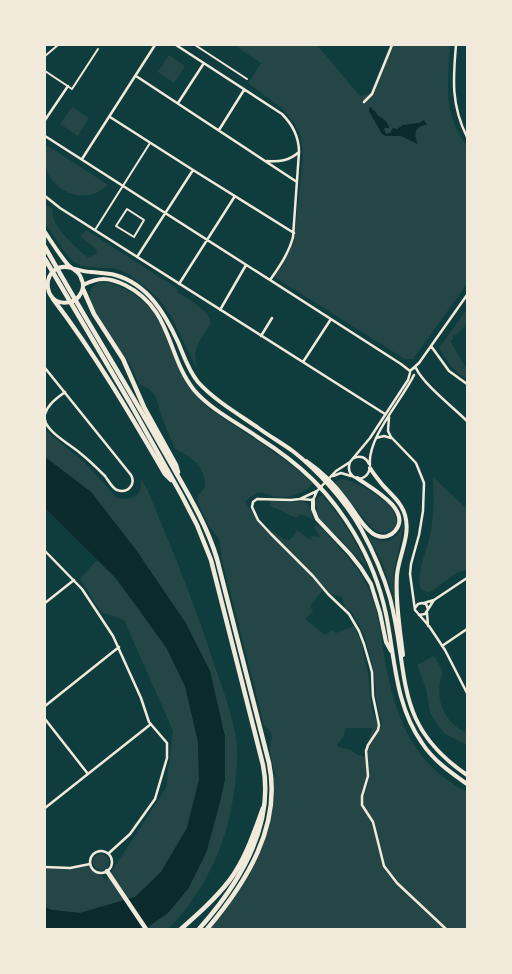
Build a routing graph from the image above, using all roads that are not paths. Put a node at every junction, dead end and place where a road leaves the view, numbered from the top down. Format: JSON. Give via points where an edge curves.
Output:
{"nodes":[{"id":1,"x":58,"y":45,"type":"edge"},
{"id":2,"x":149,"y":45,"type":"edge"},
{"id":3,"x":176,"y":45,"type":"edge"},
{"id":4,"x":195,"y":45,"type":"edge"},
{"id":5,"x":392,"y":45,"type":"edge"},
{"id":6,"x":456,"y":45,"type":"edge"},
{"id":7,"x":154,"y":47,"type":"edge"},
{"id":8,"x":98,"y":49,"type":"dead end"},
{"id":9,"x":45,"y":56,"type":"edge"},
{"id":10,"x":204,"y":63,"type":"junction"},
{"id":11,"x":45,"y":71,"type":"edge"},
{"id":12,"x":136,"y":76,"type":"junction"},
{"id":13,"x":247,"y":79,"type":"dead end"},
{"id":14,"x":68,"y":86,"type":"junction"},
{"id":15,"x":244,"y":90,"type":"junction"},
{"id":16,"x":364,"y":102,"type":"dead end"},
{"id":17,"x":178,"y":103,"type":"junction"},
{"id":18,"x":110,"y":116,"type":"junction"},
{"id":19,"x":45,"y":120,"type":"edge"},
{"id":20,"x":219,"y":130,"type":"junction"},
{"id":21,"x":45,"y":136,"type":"edge"},
{"id":22,"x":467,"y":137,"type":"edge"},
{"id":23,"x":150,"y":143,"type":"junction"},
{"id":24,"x":299,"y":152,"type":"junction"},
{"id":25,"x":82,"y":160,"type":"junction"},
{"id":26,"x":266,"y":161,"type":"junction"},
{"id":27,"x":193,"y":170,"type":"junction"},
{"id":28,"x":297,"y":182,"type":"junction"},
{"id":29,"x":123,"y":186,"type":"junction"},
{"id":30,"x":45,"y":196,"type":"edge"},
{"id":31,"x":235,"y":196,"type":"junction"},
{"id":32,"x":127,"y":209,"type":"joint"},
{"id":33,"x":165,"y":213,"type":"junction"},
{"id":34,"x":94,"y":230,"type":"junction"},
{"id":35,"x":45,"y":232,"type":"edge"},
{"id":36,"x":294,"y":233,"type":"junction"},
{"id":37,"x":207,"y":240,"type":"junction"},
{"id":38,"x":45,"y":247,"type":"edge"},
{"id":39,"x":137,"y":257,"type":"junction"},
{"id":40,"x":45,"y":259,"type":"edge"},
{"id":41,"x":246,"y":265,"type":"junction"},
{"id":42,"x":73,"y":269,"type":"junction"},
{"id":43,"x":45,"y":273,"type":"edge"},
{"id":44,"x":50,"y":275,"type":"junction"},
{"id":45,"x":270,"y":280,"type":"junction"},
{"id":46,"x":179,"y":284,"type":"junction"},
{"id":47,"x":82,"y":289,"type":"junction"},
{"id":48,"x":45,"y":292,"type":"edge"},
{"id":49,"x":467,"y":295,"type":"edge"},
{"id":50,"x":52,"y":297,"type":"junction"},
{"id":51,"x":220,"y":310,"type":"junction"},
{"id":52,"x":272,"y":318,"type":"dead end"},
{"id":53,"x":331,"y":319,"type":"junction"},
{"id":54,"x":261,"y":336,"type":"junction"},
{"id":55,"x":431,"y":346,"type":"junction"},
{"id":56,"x":303,"y":362,"type":"junction"},
{"id":57,"x":418,"y":363,"type":"junction"},
{"id":58,"x":45,"y":368,"type":"edge"},
{"id":59,"x":414,"y":368,"type":"junction"},
{"id":60,"x":417,"y":371,"type":"junction"},
{"id":61,"x":410,"y":372,"type":"junction"},
{"id":62,"x":414,"y":375,"type":"junction"},
{"id":63,"x":467,"y":384,"type":"edge"},
{"id":64,"x":65,"y":392,"type":"junction"},
{"id":65,"x":45,"y":414,"type":"edge"},
{"id":66,"x":385,"y":414,"type":"junction"},
{"id":67,"x":389,"y":417,"type":"junction"},
{"id":68,"x":45,"y":420,"type":"edge"},
{"id":69,"x":467,"y":421,"type":"edge"},
{"id":70,"x":391,"y":437,"type":"junction"},
{"id":71,"x":376,"y":438,"type":"junction"},
{"id":72,"x":294,"y":453,"type":"junction"},
{"id":73,"x":353,"y":459,"type":"junction"},
{"id":74,"x":350,"y":462,"type":"junction"},
{"id":75,"x":370,"y":466,"type":"junction"},
{"id":76,"x":331,"y":477,"type":"junction"},
{"id":77,"x":355,"y":477,"type":"junction"},
{"id":78,"x":181,"y":482,"type":"junction"},
{"id":79,"x":176,"y":485,"type":"junction"},
{"id":80,"x":317,"y":491,"type":"junction"},
{"id":81,"x":300,"y":499,"type":"junction"},
{"id":82,"x":312,"y":500,"type":"junction"},
{"id":83,"x":45,"y":551,"type":"edge"},
{"id":84,"x":467,"y":578,"type":"edge"},
{"id":85,"x":74,"y":580,"type":"junction"},
{"id":86,"x":419,"y":600,"type":"junction"},
{"id":87,"x":434,"y":600,"type":"junction"},
{"id":88,"x":45,"y":603,"type":"edge"},
{"id":89,"x":415,"y":608,"type":"junction"},
{"id":90,"x":428,"y":612,"type":"junction"},
{"id":91,"x":419,"y":615,"type":"junction"},
{"id":92,"x":428,"y":626,"type":"junction"},
{"id":93,"x":467,"y":629,"type":"edge"},
{"id":94,"x":442,"y":646,"type":"junction"},
{"id":95,"x":119,"y":647,"type":"junction"},
{"id":96,"x":393,"y":656,"type":"junction"},
{"id":97,"x":467,"y":693,"type":"edge"},
{"id":98,"x":407,"y":695,"type":"junction"},
{"id":99,"x":45,"y":706,"type":"edge"},
{"id":100,"x":45,"y":719,"type":"edge"},
{"id":101,"x":151,"y":724,"type":"junction"},
{"id":102,"x":88,"y":774,"type":"junction"},
{"id":103,"x":467,"y":775,"type":"edge"},
{"id":104,"x":467,"y":784,"type":"edge"},
{"id":105,"x":266,"y":797,"type":"junction"},
{"id":106,"x":45,"y":808,"type":"edge"},
{"id":107,"x":109,"y":853,"type":"junction"},
{"id":108,"x":90,"y":864,"type":"junction"},
{"id":109,"x":45,"y":867,"type":"edge"},
{"id":110,"x":107,"y":871,"type":"junction"},
{"id":111,"x":146,"y":929,"type":"edge"},
{"id":112,"x":181,"y":929,"type":"edge"},
{"id":113,"x":199,"y":929,"type":"edge"},
{"id":114,"x":207,"y":929,"type":"edge"},
{"id":115,"x":446,"y":929,"type":"edge"}],
"edges":[{"from":1,"to":9,"type":"street"},
{"from":2,"to":7,"type":"street"},
{"from":3,"to":10,"type":"street"},
{"from":4,"to":13,"type":"street"},
{"from":5,"to":16,"type":"street","via":[[372,94]]},
{"from":6,"to":22,"type":"street","via":[[454,94]]},
{"from":7,"to":12,"type":"street"},
{"from":8,"to":14,"type":"street","via":[[72,88]]},
{"from":10,"to":15,"type":"street"},
{"from":10,"to":17,"type":"street"},
{"from":11,"to":14,"type":"street"},
{"from":12,"to":17,"type":"street"},
{"from":12,"to":18,"type":"street"},
{"from":14,"to":19,"type":"street"},
{"from":15,"to":20,"type":"street"},
{"from":15,"to":24,"type":"street","via":[[287,119],[296,133]]},
{"from":17,"to":20,"type":"street"},
{"from":18,"to":23,"type":"street"},
{"from":18,"to":25,"type":"street"},
{"from":20,"to":26,"type":"street"},
{"from":21,"to":25,"type":"street"},
{"from":23,"to":27,"type":"street"},
{"from":23,"to":29,"type":"street"},
{"from":24,"to":26,"type":"street","via":[[285,160]]},
{"from":24,"to":28,"type":"street"},
{"from":25,"to":29,"type":"street"},
{"from":26,"to":28,"type":"street"},
{"from":27,"to":31,"type":"street"},
{"from":27,"to":33,"type":"street"},
{"from":28,"to":36,"type":"street"},
{"from":29,"to":33,"type":"street"},
{"from":29,"to":34,"type":"street"},
{"from":30,"to":34,"type":"street"},
{"from":31,"to":36,"type":"street"},
{"from":31,"to":37,"type":"street"},
{"from":32,"to":32,"type":"street","via":[[144,220],[134,238],[116,226]]},
{"from":33,"to":37,"type":"street"},
{"from":33,"to":39,"type":"street"},
{"from":34,"to":39,"type":"street"},
{"from":35,"to":42,"type":"main road"},
{"from":36,"to":45,"type":"street","via":[[291,245]]},
{"from":37,"to":41,"type":"street"},
{"from":37,"to":46,"type":"street"},
{"from":38,"to":78,"type":"highway"},
{"from":39,"to":46,"type":"street"},
{"from":40,"to":79,"type":"highway"},
{"from":41,"to":45,"type":"street"},
{"from":41,"to":51,"type":"street"},
{"from":42,"to":44,"type":"main road","via":[[59,268]]},
{"from":42,"to":47,"type":"main road","via":[[81,276]]},
{"from":42,"to":72,"type":"main road","via":[[115,275],[128,280],[149,296],[164,314],[194,377],[204,389]]},
{"from":43,"to":44,"type":"main road"},
{"from":44,"to":50,"type":"main road","via":[[47,285]]},
{"from":45,"to":53,"type":"street"},
{"from":46,"to":51,"type":"street"},
{"from":47,"to":50,"type":"main road","via":[[72,302],[60,302]]},
{"from":47,"to":78,"type":"highway","via":[[128,370],[144,407],[176,465]]},
{"from":47,"to":96,"type":"main road","via":[[95,280],[108,279],[140,295],[161,319],[182,370],[195,390],[224,415],[280,451],[321,487],[340,511],[373,570],[386,615]]},
{"from":48,"to":50,"type":"main road"},
{"from":49,"to":55,"type":"street"},
{"from":50,"to":79,"type":"highway","via":[[122,401],[165,474]]},
{"from":51,"to":54,"type":"street"},
{"from":52,"to":54,"type":"street"},
{"from":53,"to":56,"type":"street"},
{"from":53,"to":61,"type":"street"},
{"from":54,"to":56,"type":"street"},
{"from":55,"to":57,"type":"street"},
{"from":55,"to":63,"type":"street","via":[[449,371]]},
{"from":56,"to":66,"type":"street"},
{"from":57,"to":59,"type":"street"},
{"from":57,"to":60,"type":"street"},
{"from":58,"to":64,"type":"street"},
{"from":59,"to":60,"type":"street"},
{"from":59,"to":61,"type":"street"},
{"from":60,"to":62,"type":"street"},
{"from":60,"to":69,"type":"street"},
{"from":61,"to":62,"type":"street"},
{"from":61,"to":66,"type":"street","via":[[408,380]]},
{"from":62,"to":67,"type":"street"},
{"from":64,"to":65,"type":"street","via":[[48,407]]},
{"from":64,"to":68,"type":"street","via":[[131,475],[131,486],[124,490],[116,489],[88,460],[49,429]]},
{"from":66,"to":73,"type":"street"},
{"from":67,"to":70,"type":"street","via":[[387,425]]},
{"from":67,"to":71,"type":"street"},
{"from":70,"to":71,"type":"street"},
{"from":70,"to":86,"type":"street","via":[[416,463],[424,483],[424,511],[410,574]]},
{"from":71,"to":75,"type":"street","via":[[370,453]]},
{"from":72,"to":77,"type":"main road","via":[[320,471],[372,533],[379,537],[387,537],[399,524],[393,505]]},
{"from":72,"to":98,"type":"main road","via":[[341,501],[360,528],[379,566],[390,598]]},
{"from":73,"to":74,"type":"street"},
{"from":73,"to":75,"type":"street","via":[[363,457]]},
{"from":74,"to":76,"type":"street"},
{"from":74,"to":77,"type":"street","via":[[349,471]]},
{"from":75,"to":77,"type":"street","via":[[366,476]]},
{"from":75,"to":98,"type":"main road","via":[[405,514],[407,527],[396,590]]},
{"from":76,"to":77,"type":"street","via":[[341,474]]},
{"from":76,"to":80,"type":"street"},
{"from":78,"to":114,"type":"highway","via":[[215,550],[269,763],[272,784],[269,819],[259,849],[236,891]]},
{"from":79,"to":105,"type":"highway","via":[[198,525],[211,560],[263,765]]},
{"from":80,"to":81,"type":"street"},
{"from":80,"to":82,"type":"street"},
{"from":81,"to":82,"type":"street"},
{"from":81,"to":115,"type":"street","via":[[257,499],[252,507],[258,520],[349,614],[359,631],[372,672],[373,696],[379,725],[366,751],[368,776],[362,805],[374,822],[384,866],[397,883]]},
{"from":82,"to":96,"type":"main road","via":[[316,519],[362,568],[376,599],[386,642]]},
{"from":83,"to":85,"type":"street"},
{"from":84,"to":87,"type":"street"},
{"from":85,"to":88,"type":"street"},
{"from":85,"to":95,"type":"street"},
{"from":86,"to":87,"type":"street"},
{"from":86,"to":89,"type":"street"},
{"from":86,"to":89,"type":"street"},
{"from":86,"to":90,"type":"street","via":[[427,606]]},
{"from":87,"to":90,"type":"street"},
{"from":89,"to":91,"type":"street"},
{"from":90,"to":91,"type":"street"},
{"from":90,"to":92,"type":"street"},
{"from":91,"to":92,"type":"street"},
{"from":92,"to":94,"type":"street"},
{"from":93,"to":94,"type":"street"},
{"from":94,"to":97,"type":"street"},
{"from":95,"to":99,"type":"street"},
{"from":95,"to":101,"type":"street"},
{"from":96,"to":104,"type":"main road","via":[[399,692],[415,734],[446,769]]},
{"from":98,"to":103,"type":"main road","via":[[419,727],[434,748]]},
{"from":100,"to":102,"type":"street"},
{"from":101,"to":102,"type":"street"},
{"from":101,"to":107,"type":"street","via":[[165,740],[168,750],[157,793],[149,809],[130,834]]},
{"from":102,"to":106,"type":"street"},
{"from":105,"to":112,"type":"highway","via":[[253,837],[230,880]]},
{"from":105,"to":113,"type":"highway","via":[[260,831],[243,867],[226,895]]},
{"from":107,"to":108,"type":"street","via":[[103,850],[94,852]]},
{"from":107,"to":110,"type":"street","via":[[113,862]]},
{"from":108,"to":109,"type":"street","via":[[70,868]]},
{"from":108,"to":110,"type":"street","via":[[98,873]]},
{"from":110,"to":111,"type":"highway"}]}
